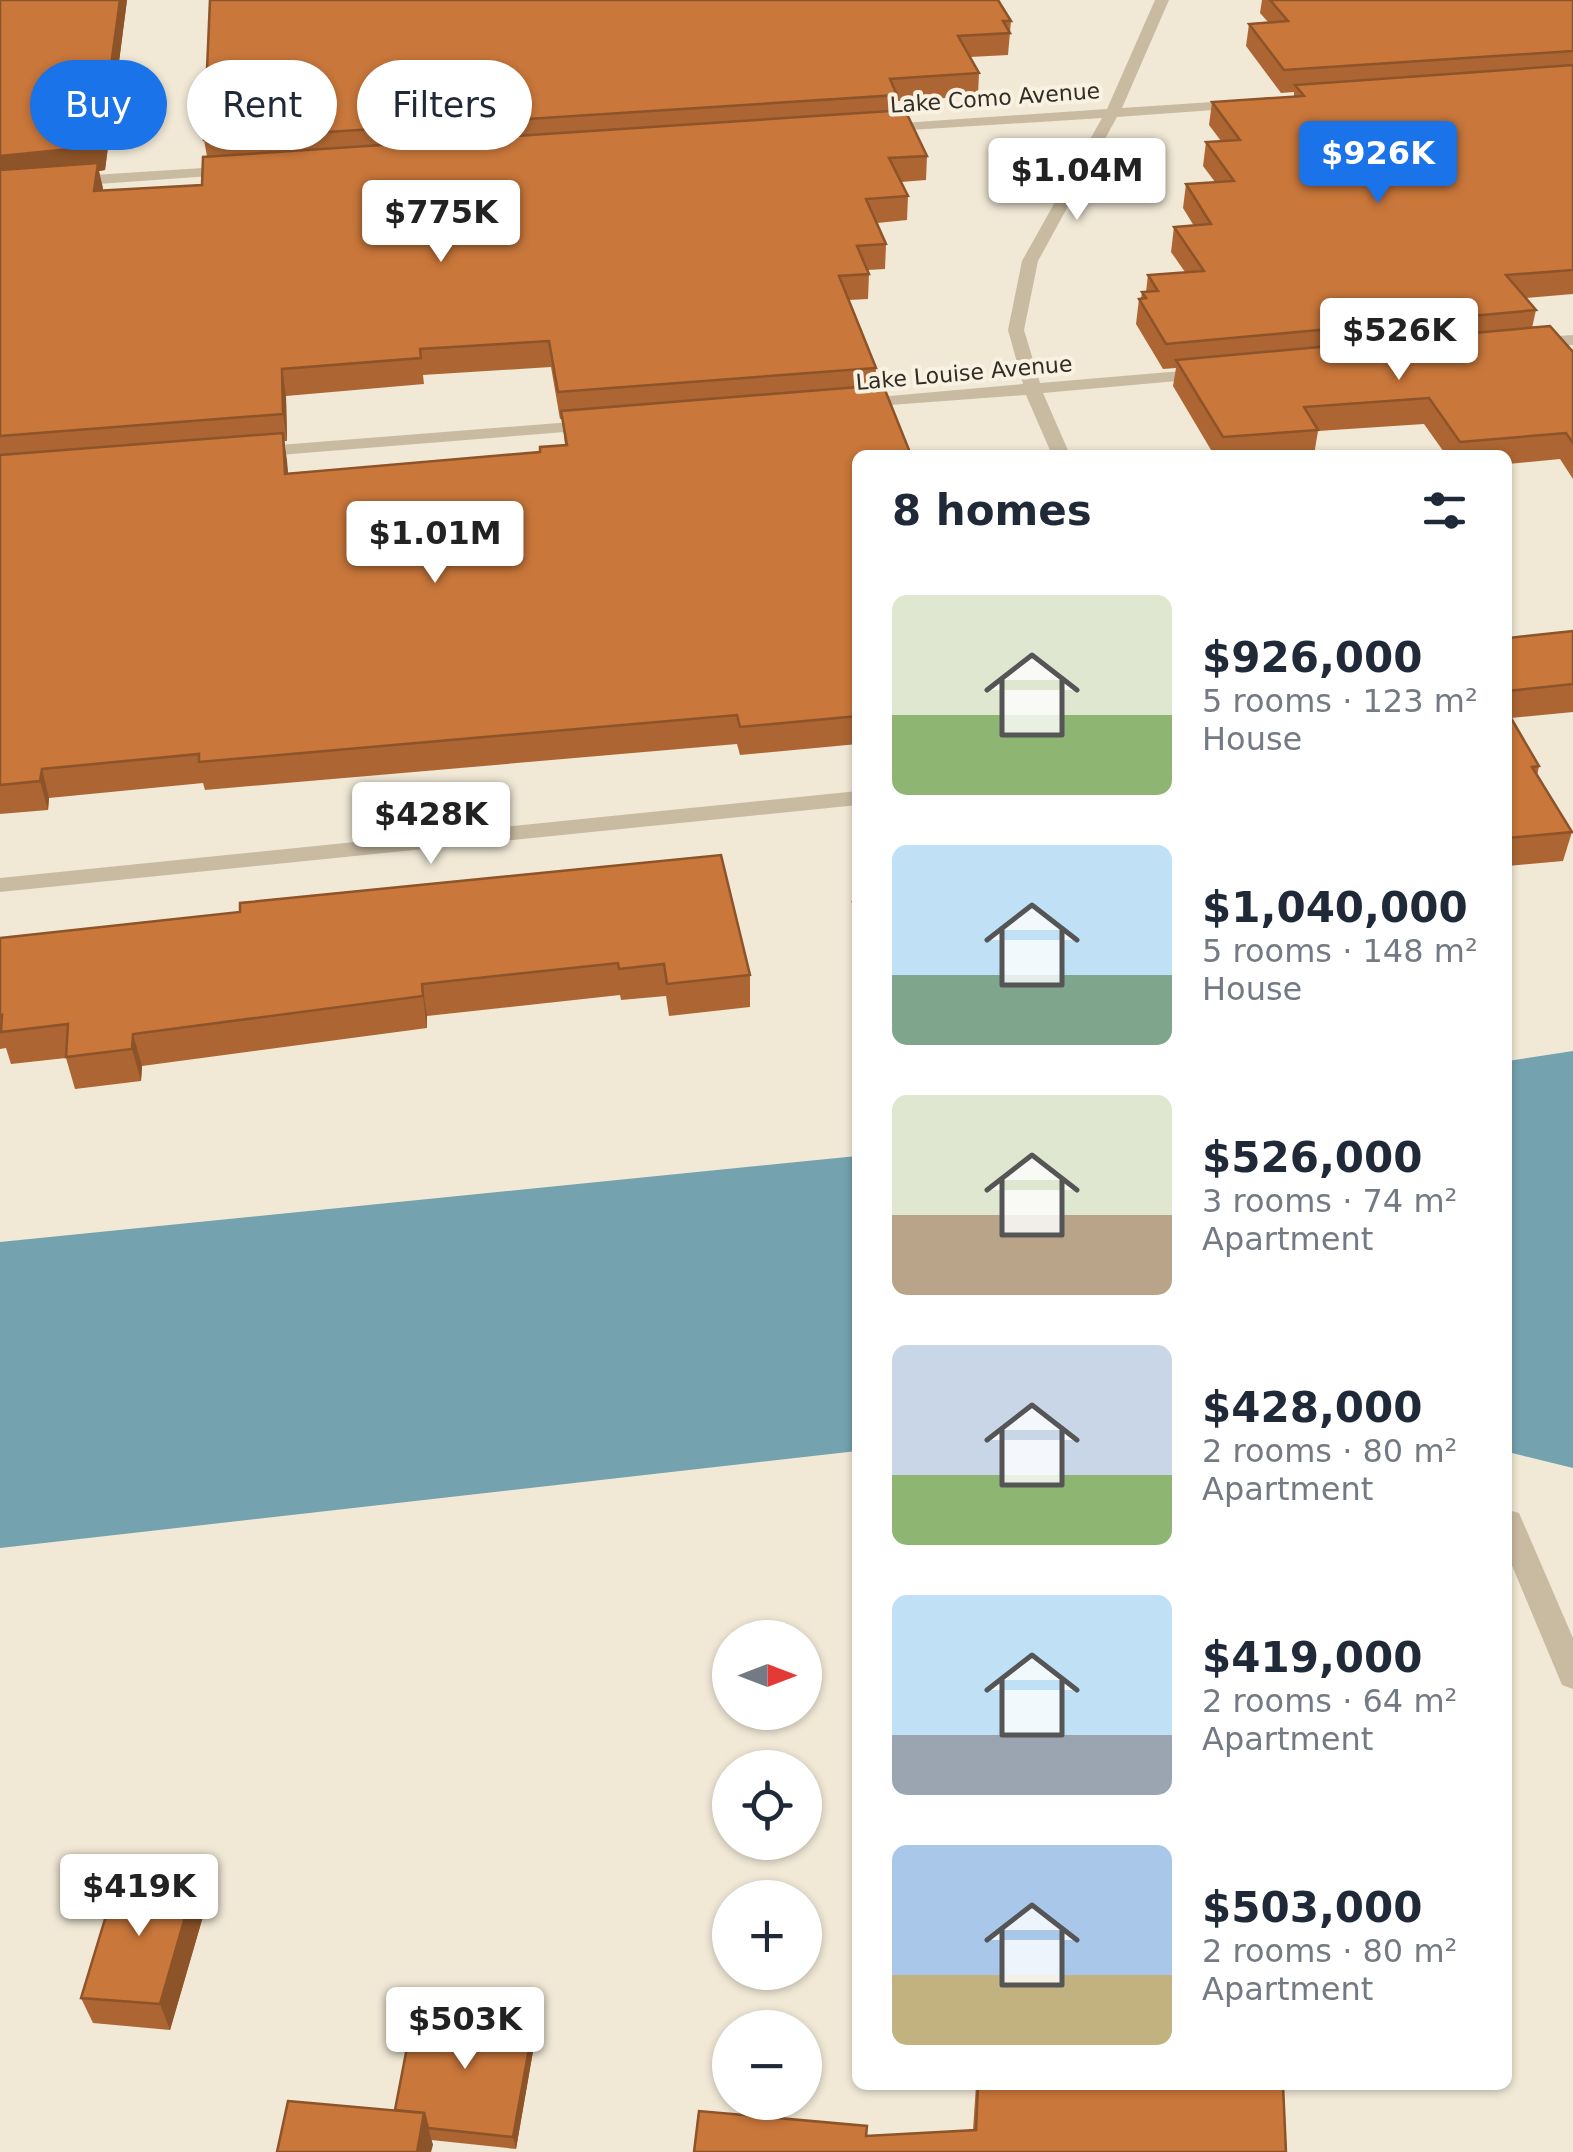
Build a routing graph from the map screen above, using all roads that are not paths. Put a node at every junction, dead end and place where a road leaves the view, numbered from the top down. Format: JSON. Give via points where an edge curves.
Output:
{"nodes":[{"id":1,"x":1162,"y":0,"type":"edge"},
{"id":2,"x":1266,"y":102,"type":"edge"},
{"id":3,"x":1112,"y":113,"type":"junction"},
{"id":4,"x":854,"y":130,"type":"edge"},
{"id":5,"x":258,"y":169,"type":"edge"},
{"id":6,"x":0,"y":186,"type":"edge"},
{"id":7,"x":1573,"y":340,"type":"edge"},
{"id":8,"x":1502,"y":346,"type":"edge"},
{"id":9,"x":1229,"y":372,"type":"edge"},
{"id":10,"x":1034,"y":390,"type":"junction"},
{"id":11,"x":835,"y":406,"type":"edge"},
{"id":12,"x":616,"y":423,"type":"edge"},
{"id":13,"x":1059,"y":450,"type":"edge"},
{"id":14,"x":238,"y":454,"type":"edge"},
{"id":15,"x":852,"y":799,"type":"edge"},
{"id":16,"x":0,"y":884,"type":"edge"},
{"id":17,"x":1512,"y":1531,"type":"edge"},
{"id":18,"x":1573,"y":1675,"type":"edge"}],
"edges":[{"from":1,"to":3,"type":"street"},
{"from":2,"to":3,"type":"street","name":"Lake Como Avenue"},
{"from":3,"to":4,"type":"street","name":"Lake Como Avenue"},
{"from":3,"to":10,"type":"street","via":[[1030,261],[1016,330]]},
{"from":5,"to":6,"type":"street"},
{"from":7,"to":8,"type":"street"},
{"from":9,"to":10,"type":"street","name":"Lake Louise Avenue"},
{"from":10,"to":11,"type":"street","name":"Lake Louise Avenue"},
{"from":10,"to":13,"type":"street"},
{"from":12,"to":14,"type":"street"},
{"from":15,"to":16,"type":"street"},
{"from":17,"to":18,"type":"street"}]}
